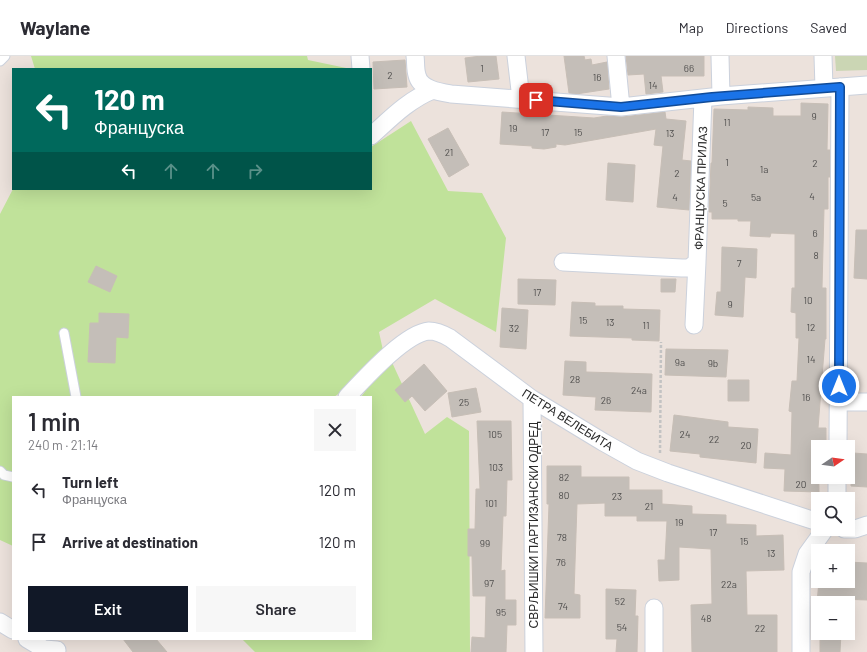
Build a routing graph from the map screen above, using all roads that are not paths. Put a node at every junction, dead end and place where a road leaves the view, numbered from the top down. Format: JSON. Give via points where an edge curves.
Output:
{"nodes":[{"id":1,"x":4,"y":56,"type":"edge"},
{"id":2,"x":360,"y":56,"type":"edge"},
{"id":3,"x":415,"y":56,"type":"edge"},
{"id":4,"x":516,"y":56,"type":"edge"},
{"id":5,"x":616,"y":56,"type":"edge"},
{"id":6,"x":720,"y":56,"type":"edge"},
{"id":7,"x":823,"y":56,"type":"edge"},
{"id":8,"x":0,"y":61,"type":"edge"},
{"id":9,"x":361,"y":68,"type":"edge"},
{"id":10,"x":867,"y":85,"type":"edge"},
{"id":11,"x":840,"y":87,"type":"junction"},
{"id":12,"x":824,"y":88,"type":"junction"},
{"id":13,"x":433,"y":90,"type":"junction"},
{"id":14,"x":721,"y":96,"type":"junction"},
{"id":15,"x":703,"y":98,"type":"junction"},
{"id":16,"x":522,"y":99,"type":"junction"},
{"id":17,"x":621,"y":107,"type":"junction"},
{"id":18,"x":372,"y":135,"type":"edge"},
{"id":19,"x":563,"y":262,"type":"dead end"},
{"id":20,"x":697,"y":262,"type":"junction"},
{"id":21,"x":694,"y":325,"type":"dead end"},
{"id":22,"x":64,"y":333,"type":"dead end"},
{"id":23,"x":76,"y":396,"type":"edge"},
{"id":24,"x":348,"y":396,"type":"edge"},
{"id":25,"x":532,"y":399,"type":"junction"},
{"id":26,"x":839,"y":402,"type":"junction"},
{"id":27,"x":867,"y":402,"type":"edge"},
{"id":28,"x":838,"y":440,"type":"edge"},
{"id":29,"x":0,"y":471,"type":"edge"},
{"id":30,"x":12,"y":476,"type":"edge"},
{"id":31,"x":811,"y":520,"type":"edge"},
{"id":32,"x":867,"y":525,"type":"edge"},
{"id":33,"x":855,"y":528,"type":"edge"},
{"id":34,"x":820,"y":536,"type":"edge"},
{"id":35,"x":654,"y":608,"type":"dead end"},
{"id":36,"x":0,"y":622,"type":"edge"},
{"id":37,"x":12,"y":629,"type":"edge"},
{"id":38,"x":30,"y":640,"type":"edge"},
{"id":39,"x":58,"y":647,"type":"edge"},
{"id":40,"x":534,"y":652,"type":"edge"},
{"id":41,"x":654,"y":652,"type":"edge"},
{"id":42,"x":801,"y":652,"type":"edge"}],
"edges":[{"from":1,"to":8,"type":"lane"},
{"from":2,"to":9,"type":"street"},
{"from":3,"to":13,"type":"street","via":[[417,77],[424,86]]},
{"from":4,"to":16,"type":"street"},
{"from":5,"to":17,"type":"street"},
{"from":6,"to":14,"type":"street"},
{"from":7,"to":12,"type":"street"},
{"from":10,"to":11,"type":"street"},
{"from":11,"to":12,"type":"street"},
{"from":11,"to":26,"type":"street"},
{"from":12,"to":14,"type":"street"},
{"from":13,"to":16,"type":"street","via":[[451,94]]},
{"from":13,"to":18,"type":"street","via":[[402,108]]},
{"from":14,"to":15,"type":"street"},
{"from":15,"to":17,"type":"street"},
{"from":15,"to":20,"type":"street","name":"ФРАНЦУСКА ПРИЛАЗ"},
{"from":16,"to":17,"type":"street"},
{"from":19,"to":20,"type":"street","name":"ФРАНЦУСКА ПРИЛАЗ","via":[[682,268],[689,268]]},
{"from":20,"to":21,"type":"street"},
{"from":22,"to":23,"type":"lane"},
{"from":24,"to":25,"type":"street","name":"ПЕТРА ВЕЛЕБИТА","via":[[375,368],[409,339],[430,331],[450,338]]},
{"from":25,"to":31,"type":"street","name":"ПЕТРА ВЕЛЕБИТА","via":[[637,461]]},
{"from":25,"to":40,"type":"street","name":"СВРЉИШКИ ПАРТИЗАНСКИ ОДРЕД"},
{"from":26,"to":27,"type":"street"},
{"from":26,"to":28,"type":"street"},
{"from":29,"to":30,"type":"lane","via":[[4,475]]},
{"from":32,"to":33,"type":"street"},
{"from":34,"to":42,"type":"street","via":[[807,554],[801,572]]},
{"from":35,"to":41,"type":"street"},
{"from":36,"to":37,"type":"street"},
{"from":38,"to":39,"type":"street","via":[[44,649]]}]}
